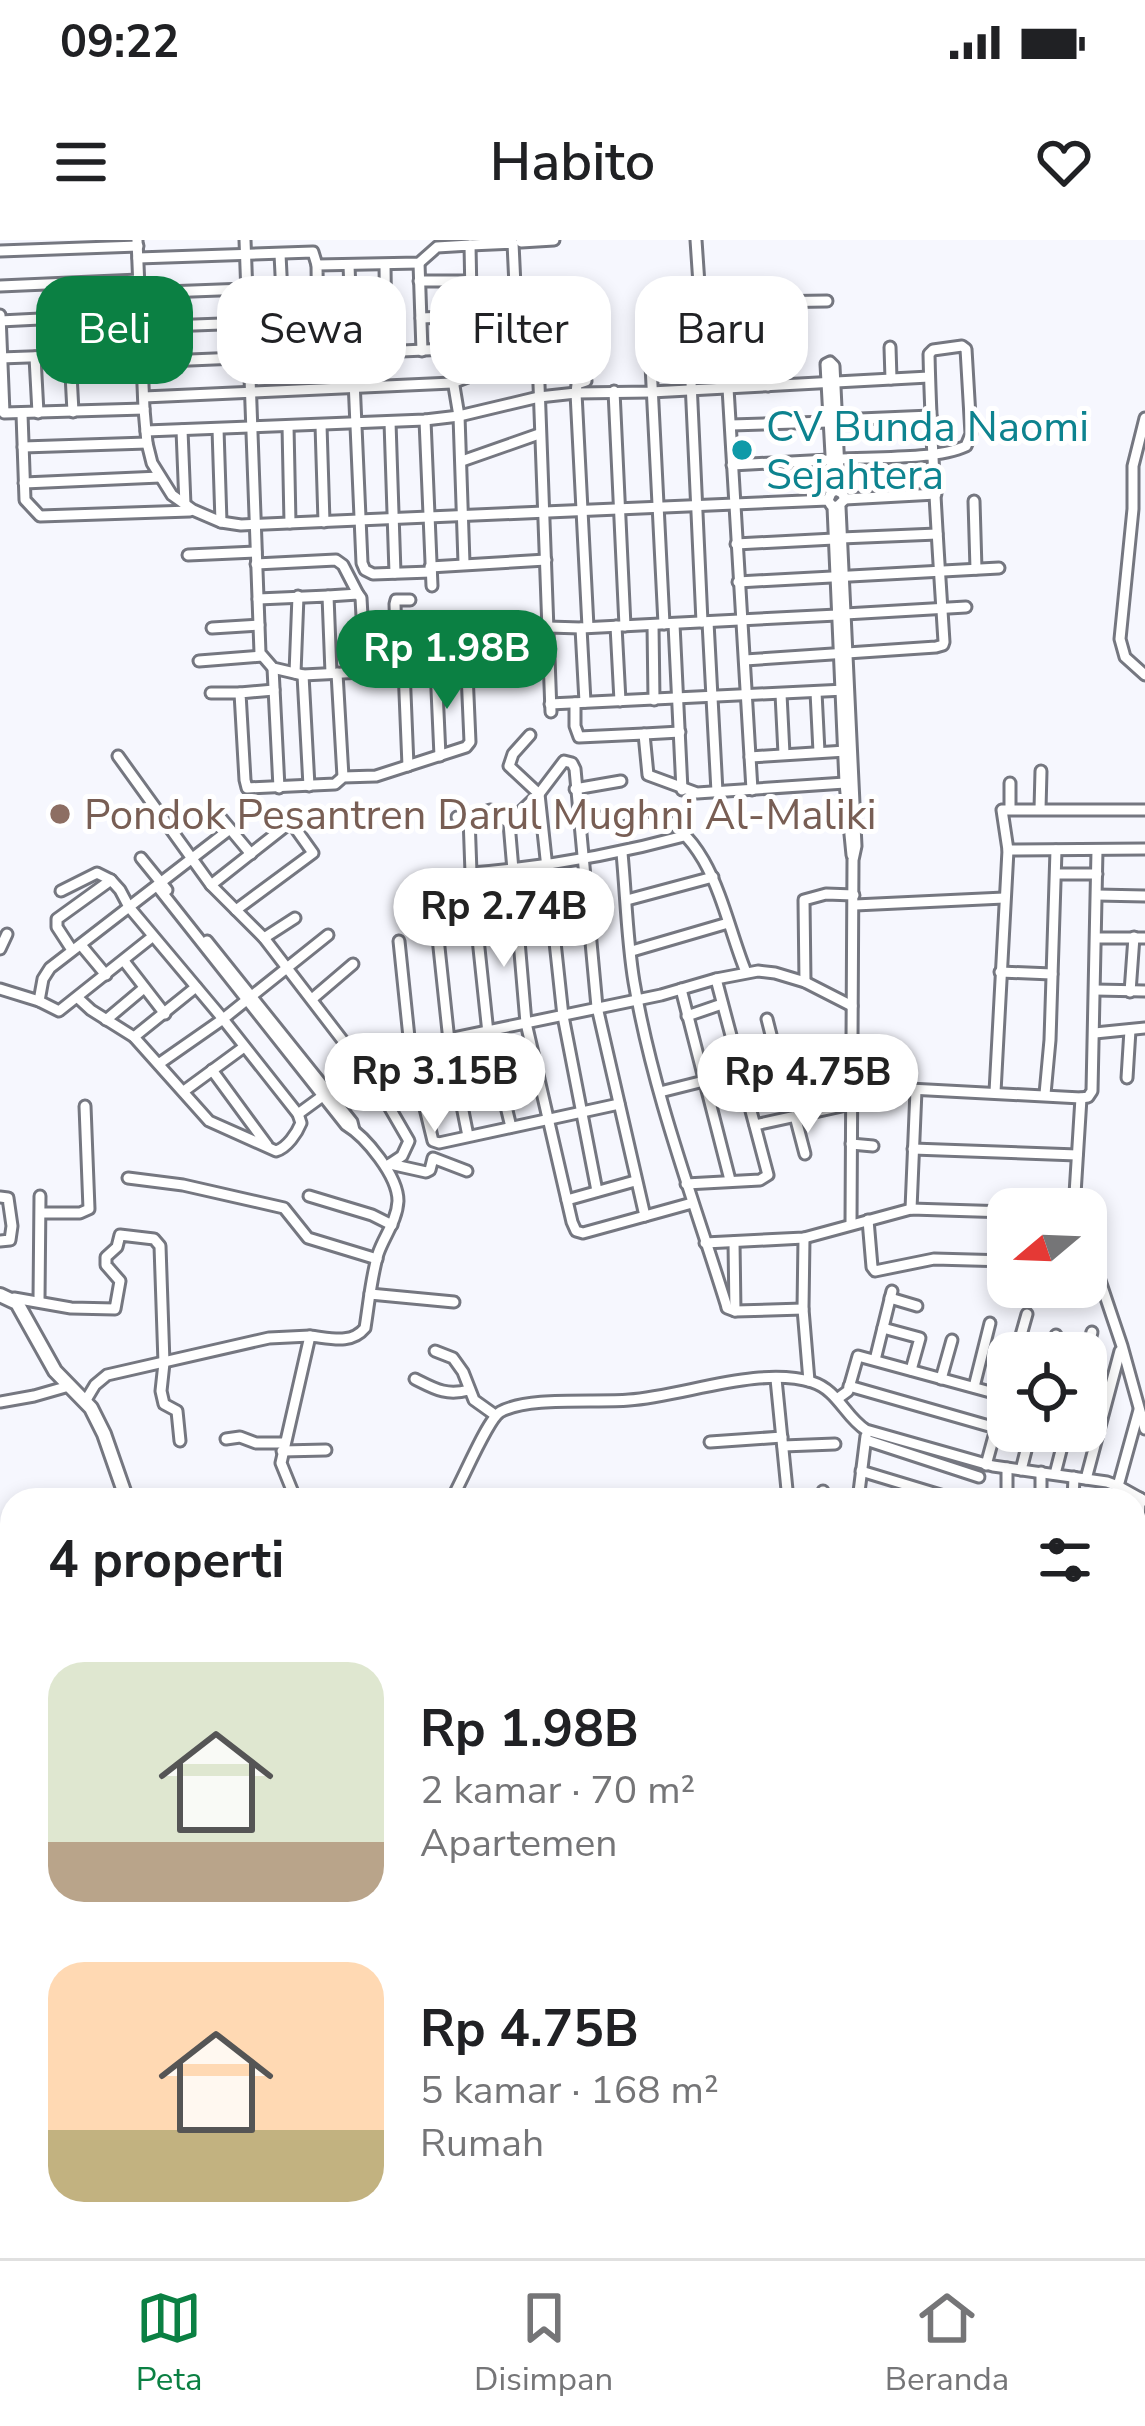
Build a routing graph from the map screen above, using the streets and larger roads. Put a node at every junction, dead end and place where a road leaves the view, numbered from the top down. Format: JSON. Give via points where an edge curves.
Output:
{"nodes":[{"id":1,"x":245,"y":240,"type":"edge"},
{"id":2,"x":554,"y":240,"type":"edge"},
{"id":3,"x":696,"y":240,"type":"edge"},
{"id":4,"x":518,"y":242,"type":"edge"},
{"id":5,"x":138,"y":243,"type":"edge"},
{"id":6,"x":470,"y":244,"type":"junction"},
{"id":7,"x":0,"y":251,"type":"edge"},
{"id":8,"x":280,"y":254,"type":"junction"},
{"id":9,"x":245,"y":255,"type":"junction"},
{"id":10,"x":138,"y":258,"type":"junction"},
{"id":11,"x":418,"y":262,"type":"junction"},
{"id":12,"x":316,"y":265,"type":"junction"},
{"id":13,"x":385,"y":265,"type":"junction"},
{"id":14,"x":349,"y":266,"type":"junction"},
{"id":15,"x":139,"y":276,"type":"edge"},
{"id":16,"x":246,"y":276,"type":"edge"},
{"id":17,"x":281,"y":276,"type":"edge"},
{"id":18,"x":316,"y":276,"type":"edge"},
{"id":19,"x":349,"y":276,"type":"edge"},
{"id":20,"x":385,"y":276,"type":"edge"},
{"id":21,"x":470,"y":276,"type":"edge"},
{"id":22,"x":518,"y":276,"type":"edge"},
{"id":23,"x":419,"y":280,"type":"junction"},
{"id":24,"x":430,"y":280,"type":"edge"},
{"id":25,"x":36,"y":284,"type":"edge"},
{"id":26,"x":0,"y":286,"type":"edge"},
{"id":27,"x":827,"y":301,"type":"dead end"},
{"id":28,"x":36,"y":317,"type":"edge"},
{"id":29,"x":0,"y":318,"type":"edge"},
{"id":30,"x":421,"y":318,"type":"junction"},
{"id":31,"x":430,"y":318,"type":"edge"},
{"id":32,"x":890,"y":347,"type":"dead end"},
{"id":33,"x":406,"y":351,"type":"edge"},
{"id":34,"x":422,"y":351,"type":"junction"},
{"id":35,"x":430,"y":351,"type":"edge"},
{"id":36,"x":35,"y":356,"type":"joint"},
{"id":37,"x":1,"y":358,"type":"edge"},
{"id":38,"x":929,"y":377,"type":"junction"},
{"id":39,"x":891,"y":379,"type":"junction"},
{"id":40,"x":830,"y":383,"type":"junction"},
{"id":41,"x":72,"y":384,"type":"edge"},
{"id":42,"x":143,"y":384,"type":"edge"},
{"id":43,"x":250,"y":384,"type":"edge"},
{"id":44,"x":354,"y":384,"type":"edge"},
{"id":45,"x":430,"y":384,"type":"edge"},
{"id":46,"x":452,"y":384,"type":"edge"},
{"id":47,"x":539,"y":384,"type":"edge"},
{"id":48,"x":577,"y":384,"type":"edge"},
{"id":49,"x":651,"y":384,"type":"edge"},
{"id":50,"x":690,"y":384,"type":"edge"},
{"id":51,"x":768,"y":386,"type":"junction"},
{"id":52,"x":728,"y":388,"type":"junction"},
{"id":53,"x":354,"y":389,"type":"junction"},
{"id":54,"x":690,"y":390,"type":"junction"},
{"id":55,"x":250,"y":392,"type":"junction"},
{"id":56,"x":614,"y":392,"type":"junction"},
{"id":57,"x":651,"y":392,"type":"junction"},
{"id":58,"x":576,"y":393,"type":"junction"},
{"id":59,"x":539,"y":398,"type":"junction"},
{"id":60,"x":144,"y":403,"type":"junction"},
{"id":61,"x":73,"y":412,"type":"junction"},
{"id":62,"x":38,"y":413,"type":"junction"},
{"id":63,"x":22,"y":414,"type":"junction"},
{"id":64,"x":459,"y":416,"type":"junction"},
{"id":65,"x":931,"y":416,"type":"junction"},
{"id":66,"x":1145,"y":418,"type":"edge"},
{"id":67,"x":424,"y":420,"type":"junction"},
{"id":68,"x":832,"y":421,"type":"junction"},
{"id":69,"x":391,"y":422,"type":"junction"},
{"id":70,"x":357,"y":423,"type":"junction"},
{"id":71,"x":321,"y":425,"type":"junction"},
{"id":72,"x":731,"y":425,"type":"junction"},
{"id":73,"x":288,"y":426,"type":"junction"},
{"id":74,"x":252,"y":428,"type":"junction"},
{"id":75,"x":218,"y":429,"type":"junction"},
{"id":76,"x":182,"y":430,"type":"junction"},
{"id":77,"x":539,"y":434,"type":"junction"},
{"id":78,"x":146,"y":437,"type":"junction"},
{"id":79,"x":23,"y":447,"type":"junction"},
{"id":80,"x":934,"y":453,"type":"junction"},
{"id":81,"x":833,"y":459,"type":"junction"},
{"id":82,"x":461,"y":461,"type":"junction"},
{"id":83,"x":732,"y":465,"type":"junction"},
{"id":84,"x":160,"y":477,"type":"junction"},
{"id":85,"x":24,"y":483,"type":"junction"},
{"id":86,"x":936,"y":494,"type":"junction"},
{"id":87,"x":836,"y":499,"type":"junction"},
{"id":88,"x":974,"y":501,"type":"dead end"},
{"id":89,"x":734,"y":503,"type":"junction"},
{"id":90,"x":695,"y":506,"type":"junction"},
{"id":91,"x":189,"y":508,"type":"junction"},
{"id":92,"x":621,"y":508,"type":"junction"},
{"id":93,"x":658,"y":508,"type":"junction"},
{"id":94,"x":581,"y":512,"type":"junction"},
{"id":95,"x":544,"y":514,"type":"junction"},
{"id":96,"x":463,"y":517,"type":"junction"},
{"id":97,"x":430,"y":519,"type":"junction"},
{"id":98,"x":392,"y":520,"type":"junction"},
{"id":99,"x":361,"y":521,"type":"junction"},
{"id":100,"x":221,"y":522,"type":"junction"},
{"id":101,"x":324,"y":522,"type":"junction"},
{"id":102,"x":290,"y":523,"type":"junction"},
{"id":103,"x":255,"y":524,"type":"junction"},
{"id":104,"x":937,"y":534,"type":"junction"},
{"id":105,"x":838,"y":538,"type":"junction"},
{"id":106,"x":736,"y":544,"type":"junction"},
{"id":107,"x":188,"y":555,"type":"dead end"},
{"id":108,"x":256,"y":558,"type":"junction"},
{"id":109,"x":546,"y":560,"type":"junction"},
{"id":110,"x":464,"y":563,"type":"junction"},
{"id":111,"x":999,"y":568,"type":"dead end"},
{"id":112,"x":976,"y":569,"type":"junction"},
{"id":113,"x":430,"y":570,"type":"junction"},
{"id":114,"x":940,"y":572,"type":"junction"},
{"id":115,"x":394,"y":573,"type":"junction"},
{"id":116,"x":839,"y":576,"type":"junction"},
{"id":117,"x":738,"y":582,"type":"junction"},
{"id":118,"x":431,"y":586,"type":"dead end"},
{"id":119,"x":358,"y":594,"type":"junction"},
{"id":120,"x":298,"y":596,"type":"junction"},
{"id":121,"x":328,"y":596,"type":"junction"},
{"id":122,"x":258,"y":599,"type":"junction"},
{"id":123,"x":410,"y":600,"type":"dead end"},
{"id":124,"x":966,"y":607,"type":"dead end"},
{"id":125,"x":942,"y":609,"type":"junction"},
{"id":126,"x":841,"y":615,"type":"junction"},
{"id":127,"x":741,"y":620,"type":"junction"},
{"id":128,"x":705,"y":622,"type":"junction"},
{"id":129,"x":664,"y":624,"type":"junction"},
{"id":130,"x":259,"y":625,"type":"junction"},
{"id":131,"x":621,"y":626,"type":"junction"},
{"id":132,"x":548,"y":627,"type":"junction"},
{"id":133,"x":212,"y":628,"type":"dead end"},
{"id":134,"x":585,"y":628,"type":"junction"},
{"id":135,"x":439,"y":635,"type":"dead end"},
{"id":136,"x":396,"y":637,"type":"junction"},
{"id":137,"x":842,"y":653,"type":"junction"},
{"id":138,"x":262,"y":656,"type":"junction"},
{"id":139,"x":745,"y":659,"type":"junction"},
{"id":140,"x":199,"y":661,"type":"dead end"},
{"id":141,"x":273,"y":668,"type":"junction"},
{"id":142,"x":436,"y":668,"type":"junction"},
{"id":143,"x":401,"y":669,"type":"junction"},
{"id":144,"x":365,"y":671,"type":"junction"},
{"id":145,"x":334,"y":673,"type":"junction"},
{"id":146,"x":299,"y":674,"type":"junction"},
{"id":147,"x":1145,"y":675,"type":"edge"},
{"id":148,"x":274,"y":690,"type":"junction"},
{"id":149,"x":844,"y":690,"type":"junction"},
{"id":150,"x":815,"y":692,"type":"junction"},
{"id":151,"x":211,"y":693,"type":"dead end"},
{"id":152,"x":240,"y":693,"type":"junction"},
{"id":153,"x":781,"y":694,"type":"junction"},
{"id":154,"x":745,"y":695,"type":"junction"},
{"id":155,"x":677,"y":698,"type":"junction"},
{"id":156,"x":712,"y":698,"type":"junction"},
{"id":157,"x":654,"y":700,"type":"junction"},
{"id":158,"x":620,"y":701,"type":"junction"},
{"id":159,"x":580,"y":703,"type":"junction"},
{"id":160,"x":680,"y":732,"type":"junction"},
{"id":161,"x":644,"y":734,"type":"junction"},
{"id":162,"x":530,"y":736,"type":"dead end"},
{"id":163,"x":847,"y":751,"type":"junction"},
{"id":164,"x":819,"y":752,"type":"junction"},
{"id":165,"x":784,"y":754,"type":"junction"},
{"id":166,"x":118,"y":756,"type":"dead end"},
{"id":167,"x":440,"y":756,"type":"junction"},
{"id":168,"x":749,"y":757,"type":"junction"},
{"id":169,"x":408,"y":766,"type":"junction"},
{"id":170,"x":1041,"y":771,"type":"dead end"},
{"id":171,"x":343,"y":778,"type":"junction"},
{"id":172,"x":621,"y":781,"type":"dead end"},
{"id":173,"x":845,"y":783,"type":"junction"},
{"id":174,"x":1010,"y":783,"type":"dead end"},
{"id":175,"x":309,"y":786,"type":"junction"},
{"id":176,"x":279,"y":788,"type":"junction"},
{"id":177,"x":575,"y":789,"type":"junction"},
{"id":178,"x":682,"y":790,"type":"junction"},
{"id":179,"x":752,"y":790,"type":"junction"},
{"id":180,"x":717,"y":792,"type":"junction"},
{"id":181,"x":539,"y":794,"type":"junction"},
{"id":182,"x":1010,"y":808,"type":"junction"},
{"id":183,"x":1040,"y":809,"type":"junction"},
{"id":184,"x":1145,"y":810,"type":"edge"},
{"id":185,"x":221,"y":818,"type":"dead end"},
{"id":186,"x":579,"y":820,"type":"junction"},
{"id":187,"x":509,"y":823,"type":"junction"},
{"id":188,"x":230,"y":829,"type":"junction"},
{"id":189,"x":684,"y":836,"type":"junction"},
{"id":190,"x":1145,"y":849,"type":"edge"},
{"id":191,"x":1008,"y":850,"type":"junction"},
{"id":192,"x":1056,"y":850,"type":"junction"},
{"id":193,"x":1097,"y":850,"type":"junction"},
{"id":194,"x":622,"y":853,"type":"junction"},
{"id":195,"x":251,"y":854,"type":"junction"},
{"id":196,"x":141,"y":858,"type":"dead end"},
{"id":197,"x":584,"y":858,"type":"junction"},
{"id":198,"x":194,"y":859,"type":"junction"},
{"id":199,"x":854,"y":860,"type":"junction"},
{"id":200,"x":548,"y":866,"type":"junction"},
{"id":201,"x":512,"y":869,"type":"junction"},
{"id":202,"x":471,"y":873,"type":"junction"},
{"id":203,"x":1057,"y":874,"type":"junction"},
{"id":204,"x":1096,"y":874,"type":"junction"},
{"id":205,"x":712,"y":877,"type":"junction"},
{"id":206,"x":111,"y":880,"type":"junction"},
{"id":207,"x":211,"y":884,"type":"junction"},
{"id":208,"x":159,"y":885,"type":"junction"},
{"id":209,"x":61,"y":891,"type":"dead end"},
{"id":210,"x":1096,"y":895,"type":"junction"},
{"id":211,"x":1145,"y":896,"type":"edge"},
{"id":212,"x":1004,"y":898,"type":"junction"},
{"id":213,"x":627,"y":900,"type":"junction"},
{"id":214,"x":854,"y":900,"type":"junction"},
{"id":215,"x":129,"y":908,"type":"junction"},
{"id":216,"x":236,"y":910,"type":"junction"},
{"id":217,"x":295,"y":918,"type":"dead end"},
{"id":218,"x":728,"y":923,"type":"junction"},
{"id":219,"x":8,"y":934,"type":"dead end"},
{"id":220,"x":328,"y":935,"type":"dead end"},
{"id":221,"x":152,"y":937,"type":"junction"},
{"id":222,"x":264,"y":938,"type":"junction"},
{"id":223,"x":438,"y":938,"type":"dead end"},
{"id":224,"x":1096,"y":938,"type":"junction"},
{"id":225,"x":1140,"y":938,"type":"edge"},
{"id":226,"x":399,"y":941,"type":"dead end"},
{"id":227,"x":77,"y":947,"type":"junction"},
{"id":228,"x":0,"y":949,"type":"edge"},
{"id":229,"x":632,"y":950,"type":"junction"},
{"id":230,"x":124,"y":961,"type":"junction"},
{"id":231,"x":353,"y":964,"type":"dead end"},
{"id":232,"x":287,"y":968,"type":"junction"},
{"id":233,"x":746,"y":972,"type":"junction"},
{"id":234,"x":1000,"y":972,"type":"junction"},
{"id":235,"x":1052,"y":974,"type":"junction"},
{"id":236,"x":106,"y":975,"type":"junction"},
{"id":237,"x":716,"y":979,"type":"junction"},
{"id":238,"x":805,"y":982,"type":"junction"},
{"id":239,"x":196,"y":987,"type":"junction"},
{"id":240,"x":0,"y":988,"type":"edge"},
{"id":241,"x":144,"y":988,"type":"junction"},
{"id":242,"x":681,"y":989,"type":"junction"},
{"id":243,"x":1095,"y":990,"type":"junction"},
{"id":244,"x":1145,"y":991,"type":"edge"},
{"id":245,"x":1130,"y":992,"type":"junction"},
{"id":246,"x":247,"y":997,"type":"junction"},
{"id":247,"x":78,"y":998,"type":"junction"},
{"id":248,"x":312,"y":999,"type":"junction"},
{"id":249,"x":637,"y":999,"type":"junction"},
{"id":250,"x":39,"y":1000,"type":"junction"},
{"id":251,"x":722,"y":1004,"type":"junction"},
{"id":252,"x":852,"y":1006,"type":"junction"},
{"id":253,"x":597,"y":1007,"type":"junction"},
{"id":254,"x":165,"y":1014,"type":"junction"},
{"id":255,"x":563,"y":1016,"type":"junction"},
{"id":256,"x":687,"y":1016,"type":"junction"},
{"id":257,"x":223,"y":1018,"type":"junction"},
{"id":258,"x":767,"y":1018,"type":"dead end"},
{"id":259,"x":106,"y":1020,"type":"junction"},
{"id":260,"x":526,"y":1022,"type":"junction"},
{"id":261,"x":1145,"y":1028,"type":"edge"},
{"id":262,"x":1130,"y":1030,"type":"junction"},
{"id":263,"x":488,"y":1033,"type":"junction"},
{"id":264,"x":1095,"y":1033,"type":"junction"},
{"id":265,"x":134,"y":1037,"type":"junction"},
{"id":266,"x":449,"y":1040,"type":"junction"},
{"id":267,"x":810,"y":1042,"type":"dead end"},
{"id":268,"x":244,"y":1047,"type":"junction"},
{"id":269,"x":410,"y":1047,"type":"junction"},
{"id":270,"x":353,"y":1054,"type":"dead end"},
{"id":271,"x":160,"y":1064,"type":"junction"},
{"id":272,"x":852,"y":1065,"type":"junction"},
{"id":273,"x":212,"y":1070,"type":"junction"},
{"id":274,"x":818,"y":1073,"type":"junction"},
{"id":275,"x":1127,"y":1078,"type":"dead end"},
{"id":276,"x":704,"y":1081,"type":"junction"},
{"id":277,"x":783,"y":1082,"type":"junction"},
{"id":278,"x":853,"y":1086,"type":"junction"},
{"id":279,"x":916,"y":1090,"type":"junction"},
{"id":280,"x":184,"y":1091,"type":"junction"},
{"id":281,"x":660,"y":1092,"type":"junction"},
{"id":282,"x":994,"y":1092,"type":"junction"},
{"id":283,"x":746,"y":1093,"type":"junction"},
{"id":284,"x":326,"y":1094,"type":"junction"},
{"id":285,"x":1045,"y":1094,"type":"junction"},
{"id":286,"x":1081,"y":1098,"type":"junction"},
{"id":287,"x":387,"y":1103,"type":"dead end"},
{"id":288,"x":619,"y":1104,"type":"junction"},
{"id":289,"x":851,"y":1104,"type":"junction"},
{"id":290,"x":85,"y":1106,"type":"dead end"},
{"id":291,"x":581,"y":1113,"type":"junction"},
{"id":292,"x":298,"y":1114,"type":"junction"},
{"id":293,"x":795,"y":1116,"type":"junction"},
{"id":294,"x":549,"y":1120,"type":"junction"},
{"id":295,"x":755,"y":1125,"type":"junction"},
{"id":296,"x":511,"y":1127,"type":"junction"},
{"id":297,"x":429,"y":1131,"type":"junction"},
{"id":298,"x":468,"y":1136,"type":"junction"},
{"id":299,"x":408,"y":1140,"type":"junction"},
{"id":300,"x":851,"y":1144,"type":"junction"},
{"id":301,"x":873,"y":1146,"type":"dead end"},
{"id":302,"x":270,"y":1149,"type":"junction"},
{"id":303,"x":913,"y":1149,"type":"junction"},
{"id":304,"x":805,"y":1154,"type":"dead end"},
{"id":305,"x":1077,"y":1155,"type":"junction"},
{"id":306,"x":434,"y":1158,"type":"junction"},
{"id":307,"x":388,"y":1165,"type":"junction"},
{"id":308,"x":467,"y":1171,"type":"dead end"},
{"id":309,"x":128,"y":1178,"type":"dead end"},
{"id":310,"x":730,"y":1180,"type":"junction"},
{"id":311,"x":635,"y":1181,"type":"junction"},
{"id":312,"x":686,"y":1184,"type":"junction"},
{"id":313,"x":1077,"y":1188,"type":"edge"},
{"id":314,"x":597,"y":1191,"type":"junction"},
{"id":315,"x":40,"y":1196,"type":"dead end"},
{"id":316,"x":309,"y":1196,"type":"dead end"},
{"id":317,"x":0,"y":1197,"type":"edge"},
{"id":318,"x":567,"y":1200,"type":"junction"},
{"id":319,"x":692,"y":1202,"type":"junction"},
{"id":320,"x":911,"y":1208,"type":"junction"},
{"id":321,"x":987,"y":1211,"type":"edge"},
{"id":322,"x":42,"y":1213,"type":"junction"},
{"id":323,"x":645,"y":1216,"type":"junction"},
{"id":324,"x":868,"y":1220,"type":"junction"},
{"id":325,"x":851,"y":1223,"type":"junction"},
{"id":326,"x":392,"y":1225,"type":"junction"},
{"id":327,"x":805,"y":1238,"type":"junction"},
{"id":328,"x":0,"y":1241,"type":"edge"},
{"id":329,"x":734,"y":1242,"type":"junction"},
{"id":330,"x":705,"y":1243,"type":"junction"},
{"id":331,"x":377,"y":1258,"type":"junction"},
{"id":332,"x":987,"y":1260,"type":"edge"},
{"id":333,"x":370,"y":1294,"type":"junction"},
{"id":334,"x":4,"y":1296,"type":"edge"},
{"id":335,"x":39,"y":1300,"type":"junction"},
{"id":336,"x":1107,"y":1301,"type":"edge"},
{"id":337,"x":454,"y":1302,"type":"dead end"},
{"id":338,"x":917,"y":1306,"type":"dead end"},
{"id":339,"x":803,"y":1309,"type":"junction"},
{"id":340,"x":735,"y":1311,"type":"junction"},
{"id":341,"x":1027,"y":1314,"type":"dead end"},
{"id":342,"x":990,"y":1323,"type":"dead end"},
{"id":343,"x":883,"y":1328,"type":"junction"},
{"id":344,"x":1022,"y":1332,"type":"edge"},
{"id":345,"x":310,"y":1336,"type":"junction"},
{"id":346,"x":952,"y":1340,"type":"dead end"},
{"id":347,"x":1122,"y":1346,"type":"junction"},
{"id":348,"x":435,"y":1351,"type":"dead end"},
{"id":349,"x":875,"y":1360,"type":"junction"},
{"id":350,"x":164,"y":1363,"type":"junction"},
{"id":351,"x":911,"y":1370,"type":"junction"},
{"id":352,"x":415,"y":1378,"type":"dead end"},
{"id":353,"x":776,"y":1379,"type":"junction"},
{"id":354,"x":941,"y":1379,"type":"junction"},
{"id":355,"x":809,"y":1381,"type":"junction"},
{"id":356,"x":69,"y":1386,"type":"junction"},
{"id":357,"x":849,"y":1386,"type":"junction"},
{"id":358,"x":974,"y":1387,"type":"junction"},
{"id":359,"x":987,"y":1388,"type":"edge"},
{"id":360,"x":469,"y":1390,"type":"junction"},
{"id":361,"x":837,"y":1399,"type":"junction"},
{"id":362,"x":86,"y":1400,"type":"junction"},
{"id":363,"x":0,"y":1402,"type":"edge"},
{"id":364,"x":1140,"y":1410,"type":"junction"},
{"id":365,"x":495,"y":1415,"type":"junction"},
{"id":366,"x":987,"y":1425,"type":"edge"},
{"id":367,"x":1145,"y":1429,"type":"edge"},
{"id":368,"x":866,"y":1435,"type":"junction"},
{"id":369,"x":226,"y":1439,"type":"dead end"},
{"id":370,"x":181,"y":1441,"type":"dead end"},
{"id":371,"x":710,"y":1442,"type":"dead end"},
{"id":372,"x":782,"y":1442,"type":"junction"},
{"id":373,"x":835,"y":1444,"type":"dead end"},
{"id":374,"x":283,"y":1447,"type":"junction"},
{"id":375,"x":326,"y":1450,"type":"dead end"},
{"id":376,"x":990,"y":1452,"type":"edge"},
{"id":377,"x":1026,"y":1452,"type":"edge"},
{"id":378,"x":1060,"y":1452,"type":"edge"},
{"id":379,"x":986,"y":1465,"type":"junction"},
{"id":380,"x":1007,"y":1468,"type":"junction"},
{"id":381,"x":1021,"y":1470,"type":"junction"},
{"id":382,"x":861,"y":1471,"type":"junction"},
{"id":383,"x":1041,"y":1472,"type":"junction"},
{"id":384,"x":1054,"y":1474,"type":"junction"},
{"id":385,"x":979,"y":1477,"type":"dead end"},
{"id":386,"x":1080,"y":1478,"type":"junction"},
{"id":387,"x":902,"y":1484,"type":"junction"},
{"id":388,"x":1112,"y":1484,"type":"junction"},
{"id":389,"x":123,"y":1488,"type":"edge"},
{"id":390,"x":290,"y":1488,"type":"edge"},
{"id":391,"x":457,"y":1488,"type":"edge"},
{"id":392,"x":787,"y":1488,"type":"edge"},
{"id":393,"x":859,"y":1488,"type":"edge"},
{"id":394,"x":901,"y":1488,"type":"edge"},
{"id":395,"x":912,"y":1488,"type":"edge"},
{"id":396,"x":1007,"y":1488,"type":"edge"},
{"id":397,"x":1041,"y":1488,"type":"edge"},
{"id":398,"x":1077,"y":1488,"type":"edge"},
{"id":399,"x":1110,"y":1488,"type":"edge"},
{"id":400,"x":1120,"y":1488,"type":"edge"}],
"edges":[{"from":1,"to":9,"type":"street"},
{"from":2,"to":4,"type":"street"},
{"from":3,"to":27,"type":"street","via":[[703,303]]},
{"from":4,"to":6,"type":"street"},
{"from":4,"to":22,"type":"street"},
{"from":5,"to":7,"type":"street"},
{"from":5,"to":10,"type":"street"},
{"from":6,"to":11,"type":"street","via":[[436,248]]},
{"from":6,"to":21,"type":"street"},
{"from":8,"to":9,"type":"street"},
{"from":8,"to":12,"type":"street","via":[[314,252]]},
{"from":8,"to":17,"type":"street"},
{"from":9,"to":10,"type":"street"},
{"from":9,"to":16,"type":"street"},
{"from":10,"to":15,"type":"street"},
{"from":11,"to":13,"type":"street"},
{"from":11,"to":23,"type":"street"},
{"from":12,"to":14,"type":"street"},
{"from":12,"to":18,"type":"street"},
{"from":13,"to":14,"type":"street"},
{"from":13,"to":20,"type":"street"},
{"from":14,"to":19,"type":"street"},
{"from":23,"to":24,"type":"street"},
{"from":23,"to":30,"type":"street"},
{"from":25,"to":26,"type":"street"},
{"from":28,"to":29,"type":"street"},
{"from":29,"to":37,"type":"street"},
{"from":30,"to":31,"type":"street"},
{"from":30,"to":34,"type":"street"},
{"from":32,"to":39,"type":"street"},
{"from":33,"to":34,"type":"street"},
{"from":34,"to":35,"type":"street"},
{"from":36,"to":37,"type":"street"},
{"from":36,"to":62,"type":"street"},
{"from":37,"to":63,"type":"street","via":[[3,412]]},
{"from":38,"to":39,"type":"street"},
{"from":38,"to":65,"type":"street"},
{"from":38,"to":80,"type":"street","via":[[930,351],[966,349],[970,441]]},
{"from":39,"to":40,"type":"street"},
{"from":40,"to":51,"type":"street"},
{"from":40,"to":68,"type":"street"},
{"from":41,"to":61,"type":"street"},
{"from":42,"to":60,"type":"street"},
{"from":43,"to":55,"type":"street"},
{"from":44,"to":53,"type":"street"},
{"from":45,"to":53,"type":"street"},
{"from":46,"to":64,"type":"street"},
{"from":47,"to":59,"type":"street"},
{"from":48,"to":58,"type":"street"},
{"from":49,"to":57,"type":"street"},
{"from":50,"to":54,"type":"street"},
{"from":51,"to":52,"type":"street"},
{"from":51,"to":52,"type":"street","via":[[765,357],[756,351],[730,359]]},
{"from":52,"to":54,"type":"street"},
{"from":52,"to":72,"type":"street"},
{"from":53,"to":55,"type":"street"},
{"from":53,"to":70,"type":"street"},
{"from":54,"to":57,"type":"street"},
{"from":54,"to":90,"type":"street"},
{"from":55,"to":60,"type":"street"},
{"from":55,"to":74,"type":"street"},
{"from":56,"to":57,"type":"street"},
{"from":56,"to":58,"type":"street"},
{"from":56,"to":92,"type":"street"},
{"from":57,"to":93,"type":"street"},
{"from":58,"to":59,"type":"street"},
{"from":58,"to":94,"type":"street"},
{"from":59,"to":64,"type":"street"},
{"from":59,"to":77,"type":"street"},
{"from":60,"to":61,"type":"street"},
{"from":60,"to":78,"type":"street"},
{"from":61,"to":62,"type":"street"},
{"from":62,"to":63,"type":"street"},
{"from":63,"to":79,"type":"street"},
{"from":64,"to":67,"type":"street"},
{"from":64,"to":82,"type":"street"},
{"from":65,"to":68,"type":"street"},
{"from":65,"to":80,"type":"street"},
{"from":66,"to":147,"type":"street","via":[[1133,466],[1120,639],[1125,657]]},
{"from":67,"to":69,"type":"street"},
{"from":67,"to":97,"type":"street"},
{"from":68,"to":72,"type":"street"},
{"from":68,"to":81,"type":"street"},
{"from":69,"to":70,"type":"street"},
{"from":69,"to":98,"type":"street"},
{"from":70,"to":71,"type":"street"},
{"from":70,"to":99,"type":"street"},
{"from":71,"to":73,"type":"street"},
{"from":71,"to":101,"type":"street"},
{"from":72,"to":83,"type":"street"},
{"from":73,"to":74,"type":"street"},
{"from":73,"to":102,"type":"street"},
{"from":74,"to":75,"type":"street"},
{"from":74,"to":103,"type":"street"},
{"from":75,"to":76,"type":"street"},
{"from":75,"to":100,"type":"street"},
{"from":76,"to":78,"type":"street"},
{"from":76,"to":91,"type":"street"},
{"from":77,"to":82,"type":"street"},
{"from":77,"to":95,"type":"street"},
{"from":78,"to":79,"type":"street"},
{"from":78,"to":84,"type":"street"},
{"from":79,"to":85,"type":"street"},
{"from":80,"to":81,"type":"street"},
{"from":80,"to":86,"type":"street"},
{"from":81,"to":83,"type":"street"},
{"from":81,"to":87,"type":"street"},
{"from":82,"to":96,"type":"street"},
{"from":83,"to":89,"type":"street"},
{"from":84,"to":85,"type":"street"},
{"from":84,"to":91,"type":"street"},
{"from":85,"to":91,"type":"street","via":[[25,500],[40,516]]},
{"from":86,"to":87,"type":"street"},
{"from":86,"to":104,"type":"street"},
{"from":87,"to":89,"type":"street"},
{"from":87,"to":105,"type":"street"},
{"from":88,"to":112,"type":"street"},
{"from":89,"to":90,"type":"street"},
{"from":89,"to":106,"type":"street"},
{"from":90,"to":93,"type":"street"},
{"from":90,"to":128,"type":"street"},
{"from":91,"to":100,"type":"street"},
{"from":92,"to":93,"type":"street"},
{"from":92,"to":94,"type":"street"},
{"from":92,"to":131,"type":"street"},
{"from":93,"to":129,"type":"street"},
{"from":94,"to":95,"type":"street"},
{"from":94,"to":134,"type":"street"},
{"from":95,"to":96,"type":"street"},
{"from":95,"to":109,"type":"street"},
{"from":96,"to":97,"type":"street"},
{"from":96,"to":110,"type":"street"},
{"from":97,"to":98,"type":"street"},
{"from":97,"to":113,"type":"street"},
{"from":98,"to":99,"type":"street"},
{"from":98,"to":115,"type":"street"},
{"from":99,"to":101,"type":"street"},
{"from":99,"to":115,"type":"street","via":[[363,567]]},
{"from":100,"to":103,"type":"street"},
{"from":101,"to":102,"type":"street"},
{"from":102,"to":103,"type":"street"},
{"from":103,"to":108,"type":"street"},
{"from":104,"to":105,"type":"street"},
{"from":104,"to":114,"type":"street"},
{"from":105,"to":106,"type":"street"},
{"from":105,"to":116,"type":"street"},
{"from":106,"to":117,"type":"street"},
{"from":107,"to":108,"type":"street"},
{"from":108,"to":119,"type":"street","via":[[336,560]]},
{"from":108,"to":122,"type":"street"},
{"from":109,"to":110,"type":"street"},
{"from":109,"to":132,"type":"street"},
{"from":110,"to":113,"type":"street"},
{"from":111,"to":112,"type":"street"},
{"from":112,"to":114,"type":"street"},
{"from":113,"to":115,"type":"street"},
{"from":113,"to":118,"type":"street"},
{"from":114,"to":116,"type":"street"},
{"from":114,"to":125,"type":"street"},
{"from":116,"to":117,"type":"street"},
{"from":116,"to":126,"type":"street"},
{"from":117,"to":127,"type":"street"},
{"from":119,"to":121,"type":"street"},
{"from":119,"to":144,"type":"street"},
{"from":120,"to":121,"type":"street"},
{"from":120,"to":122,"type":"street"},
{"from":120,"to":146,"type":"street"},
{"from":121,"to":145,"type":"street"},
{"from":122,"to":130,"type":"street"},
{"from":123,"to":136,"type":"street","via":[[396,600]]},
{"from":124,"to":125,"type":"street"},
{"from":125,"to":126,"type":"street"},
{"from":125,"to":137,"type":"street","via":[[942,646]]},
{"from":126,"to":127,"type":"street"},
{"from":126,"to":137,"type":"street"},
{"from":127,"to":128,"type":"street"},
{"from":127,"to":139,"type":"street"},
{"from":128,"to":129,"type":"street"},
{"from":128,"to":156,"type":"street"},
{"from":129,"to":131,"type":"street"},
{"from":129,"to":155,"type":"street"},
{"from":129,"to":157,"type":"street"},
{"from":130,"to":133,"type":"street"},
{"from":130,"to":138,"type":"street"},
{"from":131,"to":134,"type":"street"},
{"from":131,"to":158,"type":"street"},
{"from":132,"to":134,"type":"street"},
{"from":132,"to":159,"type":"street","via":[[550,708]]},
{"from":134,"to":159,"type":"street"},
{"from":135,"to":136,"type":"street"},
{"from":136,"to":143,"type":"street"},
{"from":137,"to":139,"type":"street"},
{"from":137,"to":149,"type":"street"},
{"from":138,"to":140,"type":"street"},
{"from":138,"to":141,"type":"street"},
{"from":139,"to":154,"type":"street"},
{"from":141,"to":146,"type":"street"},
{"from":141,"to":148,"type":"street"},
{"from":142,"to":143,"type":"street"},
{"from":142,"to":167,"type":"street"},
{"from":142,"to":167,"type":"street","via":[[466,670],[470,719],[469,745]]},
{"from":143,"to":144,"type":"street"},
{"from":143,"to":169,"type":"street"},
{"from":144,"to":145,"type":"street"},
{"from":145,"to":146,"type":"street"},
{"from":145,"to":171,"type":"street"},
{"from":146,"to":175,"type":"street"},
{"from":148,"to":152,"type":"street"},
{"from":148,"to":176,"type":"street"},
{"from":149,"to":150,"type":"street"},
{"from":149,"to":163,"type":"street"},
{"from":150,"to":153,"type":"street"},
{"from":150,"to":164,"type":"street"},
{"from":151,"to":152,"type":"street"},
{"from":152,"to":176,"type":"street","via":[[248,788]]},
{"from":153,"to":154,"type":"street"},
{"from":153,"to":165,"type":"street"},
{"from":154,"to":156,"type":"street"},
{"from":154,"to":168,"type":"street"},
{"from":155,"to":156,"type":"street"},
{"from":155,"to":157,"type":"street"},
{"from":155,"to":160,"type":"street"},
{"from":156,"to":180,"type":"street"},
{"from":157,"to":158,"type":"street"},
{"from":158,"to":159,"type":"street"},
{"from":159,"to":161,"type":"street","via":[[579,737]]},
{"from":160,"to":161,"type":"street"},
{"from":160,"to":178,"type":"street"},
{"from":161,"to":178,"type":"street","via":[[648,775]]},
{"from":162,"to":181,"type":"street","via":[[509,766]]},
{"from":163,"to":164,"type":"street"},
{"from":163,"to":173,"type":"street"},
{"from":163,"to":199,"type":"street"},
{"from":164,"to":165,"type":"street"},
{"from":165,"to":168,"type":"street"},
{"from":166,"to":198,"type":"street"},
{"from":167,"to":169,"type":"street"},
{"from":168,"to":179,"type":"street"},
{"from":169,"to":171,"type":"street"},
{"from":170,"to":183,"type":"street"},
{"from":171,"to":175,"type":"street"},
{"from":172,"to":177,"type":"street"},
{"from":173,"to":179,"type":"street"},
{"from":173,"to":199,"type":"street"},
{"from":174,"to":182,"type":"street"},
{"from":175,"to":176,"type":"street"},
{"from":177,"to":181,"type":"street","via":[[567,760]]},
{"from":177,"to":186,"type":"street"},
{"from":178,"to":180,"type":"street"},
{"from":179,"to":180,"type":"street"},
{"from":181,"to":187,"type":"street"},
{"from":181,"to":200,"type":"street"},
{"from":182,"to":183,"type":"street"},
{"from":182,"to":191,"type":"street","via":[[1001,812]]},
{"from":183,"to":184,"type":"street"},
{"from":185,"to":188,"type":"street"},
{"from":186,"to":189,"type":"street","via":[[650,811]]},
{"from":186,"to":197,"type":"street"},
{"from":187,"to":201,"type":"street"},
{"from":187,"to":202,"type":"street","via":[[490,810],[463,817]]},
{"from":188,"to":195,"type":"street"},
{"from":188,"to":198,"type":"street"},
{"from":189,"to":194,"type":"street"},
{"from":189,"to":205,"type":"street"},
{"from":190,"to":193,"type":"street"},
{"from":191,"to":192,"type":"street"},
{"from":191,"to":212,"type":"street"},
{"from":192,"to":193,"type":"street"},
{"from":192,"to":203,"type":"street"},
{"from":193,"to":204,"type":"street"},
{"from":194,"to":197,"type":"street"},
{"from":194,"to":213,"type":"street"},
{"from":195,"to":207,"type":"street"},
{"from":195,"to":216,"type":"street","via":[[289,824],[313,851]]},
{"from":196,"to":208,"type":"street"},
{"from":197,"to":200,"type":"street"},
{"from":197,"to":253,"type":"street"},
{"from":198,"to":207,"type":"street"},
{"from":198,"to":208,"type":"street"},
{"from":199,"to":214,"type":"street"},
{"from":200,"to":201,"type":"street"},
{"from":200,"to":255,"type":"street"},
{"from":201,"to":202,"type":"street"},
{"from":201,"to":260,"type":"street"},
{"from":202,"to":263,"type":"street"},
{"from":203,"to":204,"type":"street"},
{"from":203,"to":235,"type":"street"},
{"from":204,"to":210,"type":"street"},
{"from":205,"to":213,"type":"street"},
{"from":205,"to":218,"type":"street"},
{"from":206,"to":209,"type":"street","via":[[97,873]]},
{"from":206,"to":215,"type":"street"},
{"from":206,"to":227,"type":"street","via":[[57,920]]},
{"from":207,"to":216,"type":"street"},
{"from":208,"to":215,"type":"street"},
{"from":208,"to":246,"type":"street"},
{"from":210,"to":211,"type":"street"},
{"from":210,"to":224,"type":"street"},
{"from":212,"to":214,"type":"street"},
{"from":212,"to":234,"type":"street"},
{"from":213,"to":229,"type":"street"},
{"from":214,"to":238,"type":"street","via":[[804,900]]},
{"from":214,"to":252,"type":"street"},
{"from":215,"to":221,"type":"street"},
{"from":215,"to":227,"type":"street"},
{"from":216,"to":222,"type":"street"},
{"from":217,"to":222,"type":"street"},
{"from":218,"to":229,"type":"street"},
{"from":218,"to":233,"type":"street"},
{"from":219,"to":228,"type":"street"},
{"from":220,"to":232,"type":"street"},
{"from":221,"to":230,"type":"street"},
{"from":221,"to":239,"type":"street"},
{"from":222,"to":232,"type":"street"},
{"from":223,"to":266,"type":"street"},
{"from":224,"to":225,"type":"street"},
{"from":224,"to":243,"type":"street"},
{"from":225,"to":245,"type":"street"},
{"from":226,"to":269,"type":"street"},
{"from":227,"to":236,"type":"street"},
{"from":227,"to":250,"type":"street","via":[[50,968]]},
{"from":229,"to":249,"type":"street"},
{"from":230,"to":236,"type":"street"},
{"from":230,"to":241,"type":"street"},
{"from":231,"to":248,"type":"street"},
{"from":232,"to":246,"type":"street"},
{"from":232,"to":248,"type":"street"},
{"from":233,"to":237,"type":"street"},
{"from":233,"to":238,"type":"street"},
{"from":234,"to":235,"type":"street"},
{"from":234,"to":282,"type":"street"},
{"from":235,"to":285,"type":"street"},
{"from":236,"to":247,"type":"street"},
{"from":237,"to":242,"type":"street"},
{"from":237,"to":251,"type":"street"},
{"from":238,"to":252,"type":"street"},
{"from":239,"to":254,"type":"street"},
{"from":239,"to":257,"type":"street"},
{"from":240,"to":250,"type":"street"},
{"from":241,"to":254,"type":"street"},
{"from":241,"to":259,"type":"street"},
{"from":242,"to":249,"type":"street"},
{"from":242,"to":256,"type":"street"},
{"from":243,"to":245,"type":"street"},
{"from":243,"to":264,"type":"street"},
{"from":244,"to":245,"type":"street"},
{"from":246,"to":257,"type":"street"},
{"from":246,"to":284,"type":"street"},
{"from":247,"to":250,"type":"street","via":[[59,1011]]},
{"from":247,"to":259,"type":"street"},
{"from":248,"to":270,"type":"street"},
{"from":249,"to":253,"type":"street"},
{"from":249,"to":281,"type":"street"},
{"from":251,"to":256,"type":"street"},
{"from":251,"to":283,"type":"street"},
{"from":252,"to":272,"type":"street"},
{"from":253,"to":255,"type":"street"},
{"from":253,"to":288,"type":"street"},
{"from":254,"to":265,"type":"street"},
{"from":255,"to":260,"type":"street"},
{"from":255,"to":291,"type":"street"},
{"from":256,"to":276,"type":"street"},
{"from":257,"to":268,"type":"street"},
{"from":257,"to":271,"type":"street"},
{"from":258,"to":277,"type":"street"},
{"from":259,"to":265,"type":"street"},
{"from":260,"to":263,"type":"street"},
{"from":260,"to":294,"type":"street"},
{"from":261,"to":262,"type":"street"},
{"from":262,"to":264,"type":"street"},
{"from":262,"to":275,"type":"street"},
{"from":263,"to":266,"type":"street"},
{"from":263,"to":296,"type":"street"},
{"from":264,"to":286,"type":"street","via":[[1091,1094]]},
{"from":265,"to":271,"type":"street"},
{"from":266,"to":269,"type":"street"},
{"from":266,"to":298,"type":"street"},
{"from":267,"to":274,"type":"street"},
{"from":268,"to":273,"type":"street"},
{"from":268,"to":292,"type":"street"},
{"from":269,"to":297,"type":"street"},
{"from":271,"to":280,"type":"street"},
{"from":272,"to":274,"type":"street"},
{"from":272,"to":278,"type":"street"},
{"from":273,"to":280,"type":"street"},
{"from":273,"to":302,"type":"street"},
{"from":274,"to":277,"type":"street"},
{"from":276,"to":281,"type":"street"},
{"from":276,"to":310,"type":"street"},
{"from":277,"to":283,"type":"street"},
{"from":278,"to":279,"type":"street"},
{"from":278,"to":289,"type":"street"},
{"from":279,"to":282,"type":"street"},
{"from":279,"to":303,"type":"street"},
{"from":280,"to":302,"type":"street","via":[[209,1121]]},
{"from":281,"to":312,"type":"street"},
{"from":282,"to":285,"type":"street"},
{"from":283,"to":295,"type":"street"},
{"from":284,"to":292,"type":"street"},
{"from":284,"to":307,"type":"street"},
{"from":285,"to":286,"type":"street"},
{"from":286,"to":305,"type":"street"},
{"from":287,"to":299,"type":"street"},
{"from":288,"to":291,"type":"street"},
{"from":288,"to":311,"type":"street"},
{"from":289,"to":293,"type":"street"},
{"from":289,"to":300,"type":"street"},
{"from":290,"to":322,"type":"street","via":[[88,1210]]},
{"from":291,"to":294,"type":"street"},
{"from":291,"to":314,"type":"street"},
{"from":292,"to":302,"type":"street","via":[[299,1127],[283,1149]]},
{"from":293,"to":295,"type":"street"},
{"from":293,"to":304,"type":"street"},
{"from":294,"to":296,"type":"street"},
{"from":294,"to":318,"type":"street"},
{"from":295,"to":310,"type":"street","via":[[768,1175]]},
{"from":296,"to":298,"type":"street"},
{"from":297,"to":298,"type":"street","via":[[439,1143]]},
{"from":297,"to":299,"type":"street"},
{"from":299,"to":306,"type":"street"},
{"from":299,"to":307,"type":"street"},
{"from":300,"to":301,"type":"street"},
{"from":300,"to":325,"type":"street"},
{"from":303,"to":305,"type":"street"},
{"from":303,"to":320,"type":"street"},
{"from":305,"to":313,"type":"street"},
{"from":306,"to":307,"type":"street","via":[[426,1172]]},
{"from":306,"to":308,"type":"street"},
{"from":307,"to":326,"type":"street","via":[[398,1201]]},
{"from":309,"to":331,"type":"street","via":[[284,1208],[308,1238]]},
{"from":310,"to":312,"type":"street"},
{"from":311,"to":314,"type":"street"},
{"from":311,"to":323,"type":"street"},
{"from":312,"to":319,"type":"street"},
{"from":314,"to":318,"type":"street"},
{"from":315,"to":322,"type":"street"},
{"from":316,"to":326,"type":"street"},
{"from":317,"to":328,"type":"street","via":[[8,1198],[12,1226],[10,1240]]},
{"from":318,"to":323,"type":"street","via":[[583,1233]]},
{"from":319,"to":323,"type":"street"},
{"from":319,"to":330,"type":"street"},
{"from":320,"to":321,"type":"street"},
{"from":320,"to":324,"type":"street"},
{"from":322,"to":335,"type":"street"},
{"from":324,"to":325,"type":"street"},
{"from":324,"to":332,"type":"street","via":[[874,1271],[934,1259]]},
{"from":325,"to":327,"type":"street"},
{"from":326,"to":331,"type":"street"},
{"from":327,"to":329,"type":"street"},
{"from":327,"to":339,"type":"street"},
{"from":329,"to":330,"type":"street"},
{"from":329,"to":340,"type":"street"},
{"from":330,"to":340,"type":"street"},
{"from":331,"to":333,"type":"street"},
{"from":333,"to":337,"type":"street"},
{"from":333,"to":345,"type":"street","via":[[361,1333]]},
{"from":334,"to":335,"type":"street"},
{"from":334,"to":356,"type":"street","via":[[22,1309]]},
{"from":335,"to":350,"type":"street","via":[[115,1310],[120,1277],[106,1257],[120,1235],[149,1236],[160,1246]]},
{"from":336,"to":347,"type":"street"},
{"from":338,"to":343,"type":"street","via":[[891,1294]]},
{"from":339,"to":340,"type":"street"},
{"from":339,"to":355,"type":"street"},
{"from":341,"to":344,"type":"street"},
{"from":342,"to":358,"type":"street"},
{"from":343,"to":349,"type":"street"},
{"from":343,"to":351,"type":"street","via":[[920,1338]]},
{"from":345,"to":350,"type":"street"},
{"from":345,"to":374,"type":"street"},
{"from":346,"to":354,"type":"street"},
{"from":347,"to":364,"type":"street"},
{"from":347,"to":386,"type":"street"},
{"from":348,"to":360,"type":"street","via":[[459,1364]]},
{"from":349,"to":351,"type":"street"},
{"from":349,"to":357,"type":"street","via":[[858,1356]]},
{"from":350,"to":362,"type":"street","via":[[107,1375]]},
{"from":350,"to":370,"type":"street","via":[[163,1402],[176,1409]]},
{"from":351,"to":354,"type":"street"},
{"from":352,"to":360,"type":"street","via":[[447,1394]]},
{"from":353,"to":355,"type":"street"},
{"from":353,"to":365,"type":"street","via":[[523,1405]]},
{"from":353,"to":372,"type":"street"},
{"from":354,"to":358,"type":"street"},
{"from":355,"to":361,"type":"street"},
{"from":356,"to":362,"type":"street"},
{"from":356,"to":363,"type":"street"},
{"from":357,"to":361,"type":"street"},
{"from":357,"to":366,"type":"street"},
{"from":358,"to":359,"type":"street"},
{"from":360,"to":365,"type":"street"},
{"from":361,"to":368,"type":"street"},
{"from":362,"to":389,"type":"street"},
{"from":364,"to":367,"type":"street"},
{"from":364,"to":388,"type":"street"},
{"from":365,"to":391,"type":"street"},
{"from":368,"to":379,"type":"street"},
{"from":368,"to":382,"type":"street"},
{"from":368,"to":385,"type":"street"},
{"from":369,"to":374,"type":"street"},
{"from":371,"to":372,"type":"street"},
{"from":372,"to":373,"type":"street"},
{"from":372,"to":392,"type":"street"},
{"from":374,"to":375,"type":"street"},
{"from":374,"to":390,"type":"street"},
{"from":376,"to":379,"type":"street"},
{"from":377,"to":381,"type":"street"},
{"from":378,"to":384,"type":"street"},
{"from":379,"to":380,"type":"street"},
{"from":380,"to":381,"type":"street"},
{"from":380,"to":396,"type":"street"},
{"from":381,"to":383,"type":"street"},
{"from":382,"to":387,"type":"street"},
{"from":382,"to":393,"type":"street"},
{"from":383,"to":384,"type":"street"},
{"from":383,"to":397,"type":"street"},
{"from":384,"to":386,"type":"street"},
{"from":386,"to":388,"type":"street"},
{"from":386,"to":398,"type":"street"},
{"from":387,"to":394,"type":"street"},
{"from":387,"to":395,"type":"street"},
{"from":388,"to":399,"type":"street"},
{"from":388,"to":400,"type":"street"}]}
